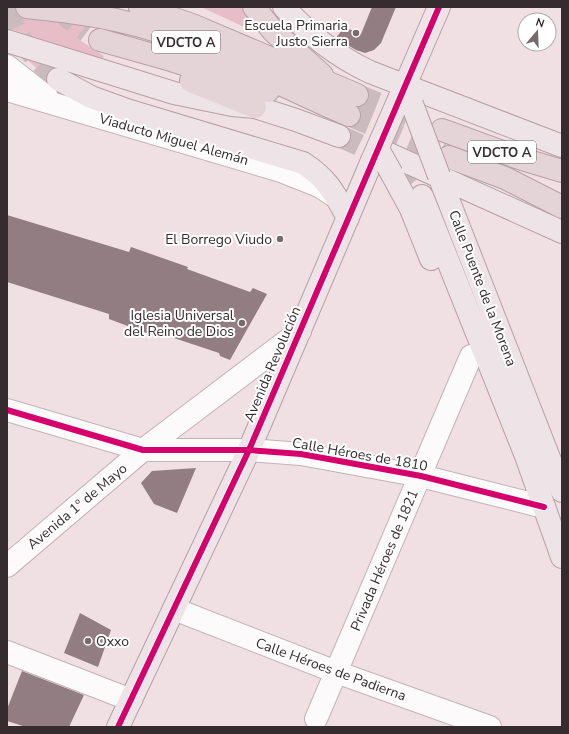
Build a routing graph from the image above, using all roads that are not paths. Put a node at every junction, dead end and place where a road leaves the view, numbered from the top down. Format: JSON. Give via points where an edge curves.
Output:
{"nodes":[{"id":1,"x":26,"y":7,"type":"edge"},
{"id":2,"x":140,"y":7,"type":"edge"},
{"id":3,"x":254,"y":7,"type":"edge"},
{"id":4,"x":284,"y":7,"type":"edge"},
{"id":5,"x":439,"y":7,"type":"edge"},
{"id":6,"x":7,"y":41,"type":"edge"},
{"id":7,"x":7,"y":66,"type":"edge"},
{"id":8,"x":58,"y":79,"type":"tunnel mouth"},
{"id":9,"x":337,"y":87,"type":"junction"},
{"id":10,"x":7,"y":90,"type":"edge"},
{"id":11,"x":357,"y":95,"type":"tunnel mouth"},
{"id":12,"x":406,"y":96,"type":"junction"},
{"id":13,"x":60,"y":106,"type":"junction"},
{"id":14,"x":255,"y":107,"type":"junction"},
{"id":15,"x":442,"y":130,"type":"tunnel mouth"},
{"id":16,"x":339,"y":136,"type":"tunnel mouth"},
{"id":17,"x":562,"y":146,"type":"edge"},
{"id":18,"x":374,"y":156,"type":"junction"},
{"id":19,"x":449,"y":157,"type":"tunnel mouth"},
{"id":20,"x":562,"y":171,"type":"edge"},
{"id":21,"x":443,"y":180,"type":"junction"},
{"id":22,"x":422,"y":196,"type":"tunnel mouth"},
{"id":23,"x":337,"y":198,"type":"junction"},
{"id":24,"x":562,"y":207,"type":"edge"},
{"id":25,"x":348,"y":218,"type":"junction"},
{"id":26,"x":562,"y":232,"type":"edge"},
{"id":27,"x":300,"y":331,"type":"junction"},
{"id":28,"x":471,"y":356,"type":"junction"},
{"id":29,"x":7,"y":410,"type":"edge"},
{"id":30,"x":143,"y":450,"type":"junction"},
{"id":31,"x":249,"y":450,"type":"junction"},
{"id":32,"x":526,"y":456,"type":"junction"},
{"id":33,"x":421,"y":476,"type":"junction"},
{"id":34,"x":562,"y":491,"type":"edge"},
{"id":35,"x":544,"y":506,"type":"junction"},
{"id":36,"x":562,"y":557,"type":"edge"},
{"id":37,"x":7,"y":566,"type":"edge"},
{"id":38,"x":174,"y":609,"type":"junction"},
{"id":39,"x":7,"y":652,"type":"edge"},
{"id":40,"x":336,"y":672,"type":"junction"},
{"id":41,"x":131,"y":700,"type":"junction"},
{"id":42,"x":316,"y":719,"type":"dead end"},
{"id":43,"x":118,"y":727,"type":"edge"},
{"id":44,"x":490,"y":727,"type":"edge"}],
"edges":[{"from":1,"to":14,"type":"highway","number":"VDCTO A","via":[[108,18],[165,34],[232,61],[342,112],[284,97],[93,36],[152,66]]},
{"from":2,"to":9,"type":"highway","number":"VDCTO A","via":[[192,25]]},
{"from":3,"to":9,"type":"highway","via":[[283,41]]},
{"from":4,"to":12,"type":"main road","via":[[307,31],[332,51]]},
{"from":5,"to":12,"type":"main road","name":"Avenida Revolución"},
{"from":6,"to":14,"type":"main road","via":[[174,92],[225,104]]},
{"from":7,"to":13,"type":"street"},
{"from":8,"to":23,"type":"main road","via":[[91,97],[130,111],[298,161],[323,177]]},
{"from":9,"to":11,"type":"highway","number":"VDCTO A"},
{"from":10,"to":13,"type":"street","name":"Viaducto Miguel Alemán"},
{"from":12,"to":17,"type":"main road"},
{"from":12,"to":18,"type":"main road","name":"Avenida Revolución","bridge":true},
{"from":12,"to":21,"type":"main road","name":"Calle Puente de la Morena","bridge":true},
{"from":13,"to":23,"type":"street","name":"Viaducto Miguel Alemán","via":[[281,171],[318,186]]},
{"from":14,"to":16,"type":"main road"},
{"from":15,"to":20,"type":"highway","number":"VDCTO A"},
{"from":18,"to":21,"type":"main road"},
{"from":18,"to":25,"type":"main road","name":"Avenida Revolución"},
{"from":18,"to":28,"type":"main road","name":"Calle Puente de la Morena","bridge":true,"via":[[392,174],[411,209]]},
{"from":19,"to":24,"type":"highway","number":"VDCTO A","via":[[505,178]]},
{"from":21,"to":26,"type":"main road"},
{"from":21,"to":34,"type":"main road","name":"Calle Puente de la Morena"},
{"from":22,"to":32,"type":"main road","name":"Calle Puente de la Morena"},
{"from":23,"to":25,"type":"main road"},
{"from":25,"to":27,"type":"main road","name":"Avenida Revolución"},
{"from":27,"to":30,"type":"street","name":"Avenida 1º de Mayo"},
{"from":27,"to":31,"type":"main road","name":"Avenida Revolución"},
{"from":28,"to":32,"type":"main road","name":"Calle Puente de la Morena","via":[[503,431]]},
{"from":28,"to":33,"type":"street","name":"Privada Héroes de 1821"},
{"from":29,"to":30,"type":"street","name":"Calle Héroes de 1810"},
{"from":30,"to":31,"type":"street","name":"Calle Héroes de 1810"},
{"from":30,"to":37,"type":"street","name":"Avenida 1º de Mayo"},
{"from":31,"to":33,"type":"street","name":"Calle Héroes de 1810","via":[[301,454]]},
{"from":31,"to":38,"type":"main road","name":"Avenida Revolución"},
{"from":32,"to":35,"type":"main road","name":"Calle Puente de la Morena"},
{"from":33,"to":35,"type":"street","name":"Calle Héroes de 1810"},
{"from":33,"to":40,"type":"street","name":"Privada Héroes de 1821"},
{"from":35,"to":36,"type":"main road","name":"Calle Puente de la Morena"},
{"from":38,"to":40,"type":"street","name":"Calle Héroes de Padierna"},
{"from":38,"to":41,"type":"main road","name":"Avenida Revolución"},
{"from":39,"to":41,"type":"street"},
{"from":40,"to":42,"type":"street","name":"Privada Héroes de 1821"},
{"from":40,"to":44,"type":"street","name":"Calle Héroes de Padierna"},
{"from":41,"to":43,"type":"main road","name":"Avenida Revolución"}]}
